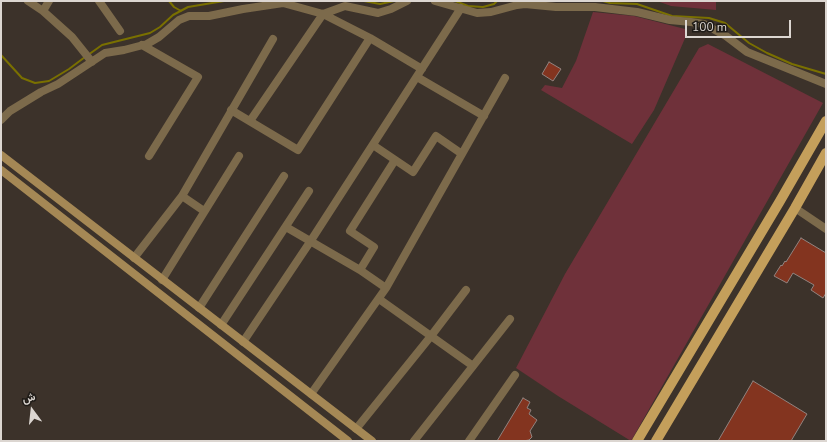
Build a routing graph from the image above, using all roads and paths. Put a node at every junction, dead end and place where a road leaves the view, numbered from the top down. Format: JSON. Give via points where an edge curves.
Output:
{"nodes":[{"id":1,"x":28,"y":1,"type":"edge"},
{"id":2,"x":49,"y":1,"type":"edge"},
{"id":3,"x":99,"y":1,"type":"edge"},
{"id":4,"x":407,"y":1,"type":"edge"},
{"id":5,"x":435,"y":1,"type":"edge"},
{"id":6,"x":461,"y":8,"type":"junction"},
{"id":7,"x":43,"y":11,"type":"junction"},
{"id":8,"x":323,"y":14,"type":"junction"},
{"id":9,"x":120,"y":31,"type":"dead end"},
{"id":10,"x":370,"y":38,"type":"junction"},
{"id":11,"x":273,"y":39,"type":"dead end"},
{"id":12,"x":142,"y":45,"type":"junction"},
{"id":13,"x":92,"y":61,"type":"junction"},
{"id":14,"x":422,"y":69,"type":"junction"},
{"id":15,"x":417,"y":77,"type":"junction"},
{"id":16,"x":505,"y":78,"type":"dead end"},
{"id":17,"x":826,"y":84,"type":"edge"},
{"id":18,"x":231,"y":110,"type":"junction"},
{"id":19,"x":484,"y":116,"type":"junction"},
{"id":20,"x":1,"y":120,"type":"edge"},
{"id":21,"x":250,"y":121,"type":"junction"},
{"id":22,"x":826,"y":121,"type":"edge"},
{"id":23,"x":372,"y":145,"type":"junction"},
{"id":24,"x":826,"y":153,"type":"edge"},
{"id":25,"x":462,"y":154,"type":"junction"},
{"id":26,"x":1,"y":155,"type":"edge"},
{"id":27,"x":149,"y":156,"type":"dead end"},
{"id":28,"x":239,"y":156,"type":"dead end"},
{"id":29,"x":395,"y":160,"type":"junction"},
{"id":30,"x":1,"y":170,"type":"edge"},
{"id":31,"x":284,"y":176,"type":"dead end"},
{"id":32,"x":309,"y":191,"type":"dead end"},
{"id":33,"x":182,"y":196,"type":"junction"},
{"id":34,"x":796,"y":208,"type":"junction"},
{"id":35,"x":204,"y":211,"type":"junction"},
{"id":36,"x":286,"y":228,"type":"junction"},
{"id":37,"x":826,"y":229,"type":"edge"},
{"id":38,"x":310,"y":242,"type":"junction"},
{"id":39,"x":136,"y":260,"type":"junction"},
{"id":40,"x":740,"y":269,"type":"junction"},
{"id":41,"x":360,"y":270,"type":"junction"},
{"id":42,"x":130,"y":271,"type":"junction"},
{"id":43,"x":155,"y":274,"type":"junction"},
{"id":44,"x":754,"y":277,"type":"junction"},
{"id":45,"x":162,"y":280,"type":"junction"},
{"id":46,"x":146,"y":285,"type":"junction"},
{"id":47,"x":386,"y":288,"type":"junction"},
{"id":48,"x":466,"y":290,"type":"dead end"},
{"id":49,"x":379,"y":299,"type":"junction"},
{"id":50,"x":199,"y":308,"type":"junction"},
{"id":51,"x":510,"y":319,"type":"dead end"},
{"id":52,"x":221,"y":325,"type":"junction"},
{"id":53,"x":431,"y":336,"type":"junction"},
{"id":54,"x":243,"y":342,"type":"junction"},
{"id":55,"x":473,"y":366,"type":"junction"},
{"id":56,"x":516,"y":375,"type":"dead end"},
{"id":57,"x":311,"y":394,"type":"junction"},
{"id":58,"x":356,"y":428,"type":"junction"},
{"id":59,"x":348,"y":441,"type":"edge"},
{"id":60,"x":372,"y":441,"type":"edge"},
{"id":61,"x":414,"y":441,"type":"edge"},
{"id":62,"x":469,"y":441,"type":"edge"},
{"id":63,"x":637,"y":441,"type":"edge"},
{"id":64,"x":656,"y":441,"type":"edge"}],
"edges":[{"from":1,"to":7,"type":"street"},
{"from":2,"to":7,"type":"street"},
{"from":3,"to":9,"type":"street"},
{"from":4,"to":8,"type":"street","via":[[378,13],[345,6]]},
{"from":5,"to":6,"type":"street"},
{"from":6,"to":14,"type":"street"},
{"from":6,"to":17,"type":"street","via":[[477,13],[491,12],[517,4],[594,7],[704,24],[726,36],[746,52]]},
{"from":7,"to":13,"type":"street","via":[[72,37]]},
{"from":8,"to":10,"type":"street"},
{"from":8,"to":12,"type":"street","via":[[283,3],[209,16],[189,16],[178,20],[159,37]]},
{"from":8,"to":21,"type":"street"},
{"from":10,"to":14,"type":"street"},
{"from":10,"to":21,"type":"street","via":[[298,150]]},
{"from":11,"to":18,"type":"street"},
{"from":12,"to":13,"type":"street","via":[[105,53]]},
{"from":12,"to":27,"type":"street","via":[[198,77]]},
{"from":13,"to":20,"type":"street"},
{"from":14,"to":15,"type":"street"},
{"from":15,"to":19,"type":"street"},
{"from":15,"to":23,"type":"street"},
{"from":16,"to":19,"type":"street"},
{"from":18,"to":21,"type":"street"},
{"from":18,"to":33,"type":"street"},
{"from":19,"to":25,"type":"street"},
{"from":22,"to":40,"type":"main road"},
{"from":23,"to":29,"type":"street"},
{"from":23,"to":38,"type":"street"},
{"from":24,"to":34,"type":"main road"},
{"from":25,"to":29,"type":"street","via":[[436,136],[413,172]]},
{"from":25,"to":47,"type":"street"},
{"from":26,"to":39,"type":"main road"},
{"from":28,"to":35,"type":"street"},
{"from":29,"to":41,"type":"street","via":[[350,231],[374,247]]},
{"from":30,"to":42,"type":"main road"},
{"from":31,"to":50,"type":"street"},
{"from":32,"to":36,"type":"street"},
{"from":33,"to":35,"type":"street"},
{"from":33,"to":39,"type":"street"},
{"from":34,"to":37,"type":"street"},
{"from":34,"to":44,"type":"main road"},
{"from":35,"to":45,"type":"street"},
{"from":36,"to":38,"type":"street"},
{"from":36,"to":52,"type":"street"},
{"from":38,"to":41,"type":"street"},
{"from":38,"to":54,"type":"street"},
{"from":39,"to":42,"type":"main road","via":[[138,268]]},
{"from":39,"to":43,"type":"main road"},
{"from":40,"to":44,"type":"main road"},
{"from":40,"to":63,"type":"main road"},
{"from":41,"to":47,"type":"street"},
{"from":42,"to":46,"type":"main road"},
{"from":43,"to":45,"type":"main road"},
{"from":43,"to":46,"type":"main road","via":[[147,277]]},
{"from":44,"to":64,"type":"main road"},
{"from":45,"to":50,"type":"main road"},
{"from":46,"to":59,"type":"main road"},
{"from":47,"to":49,"type":"street"},
{"from":48,"to":53,"type":"street"},
{"from":49,"to":53,"type":"street"},
{"from":49,"to":57,"type":"street"},
{"from":50,"to":52,"type":"main road"},
{"from":51,"to":55,"type":"street"},
{"from":52,"to":54,"type":"main road"},
{"from":53,"to":55,"type":"street"},
{"from":53,"to":58,"type":"street"},
{"from":54,"to":57,"type":"main road"},
{"from":55,"to":61,"type":"street"},
{"from":56,"to":62,"type":"street"},
{"from":57,"to":58,"type":"main road"},
{"from":58,"to":60,"type":"main road"}]}
